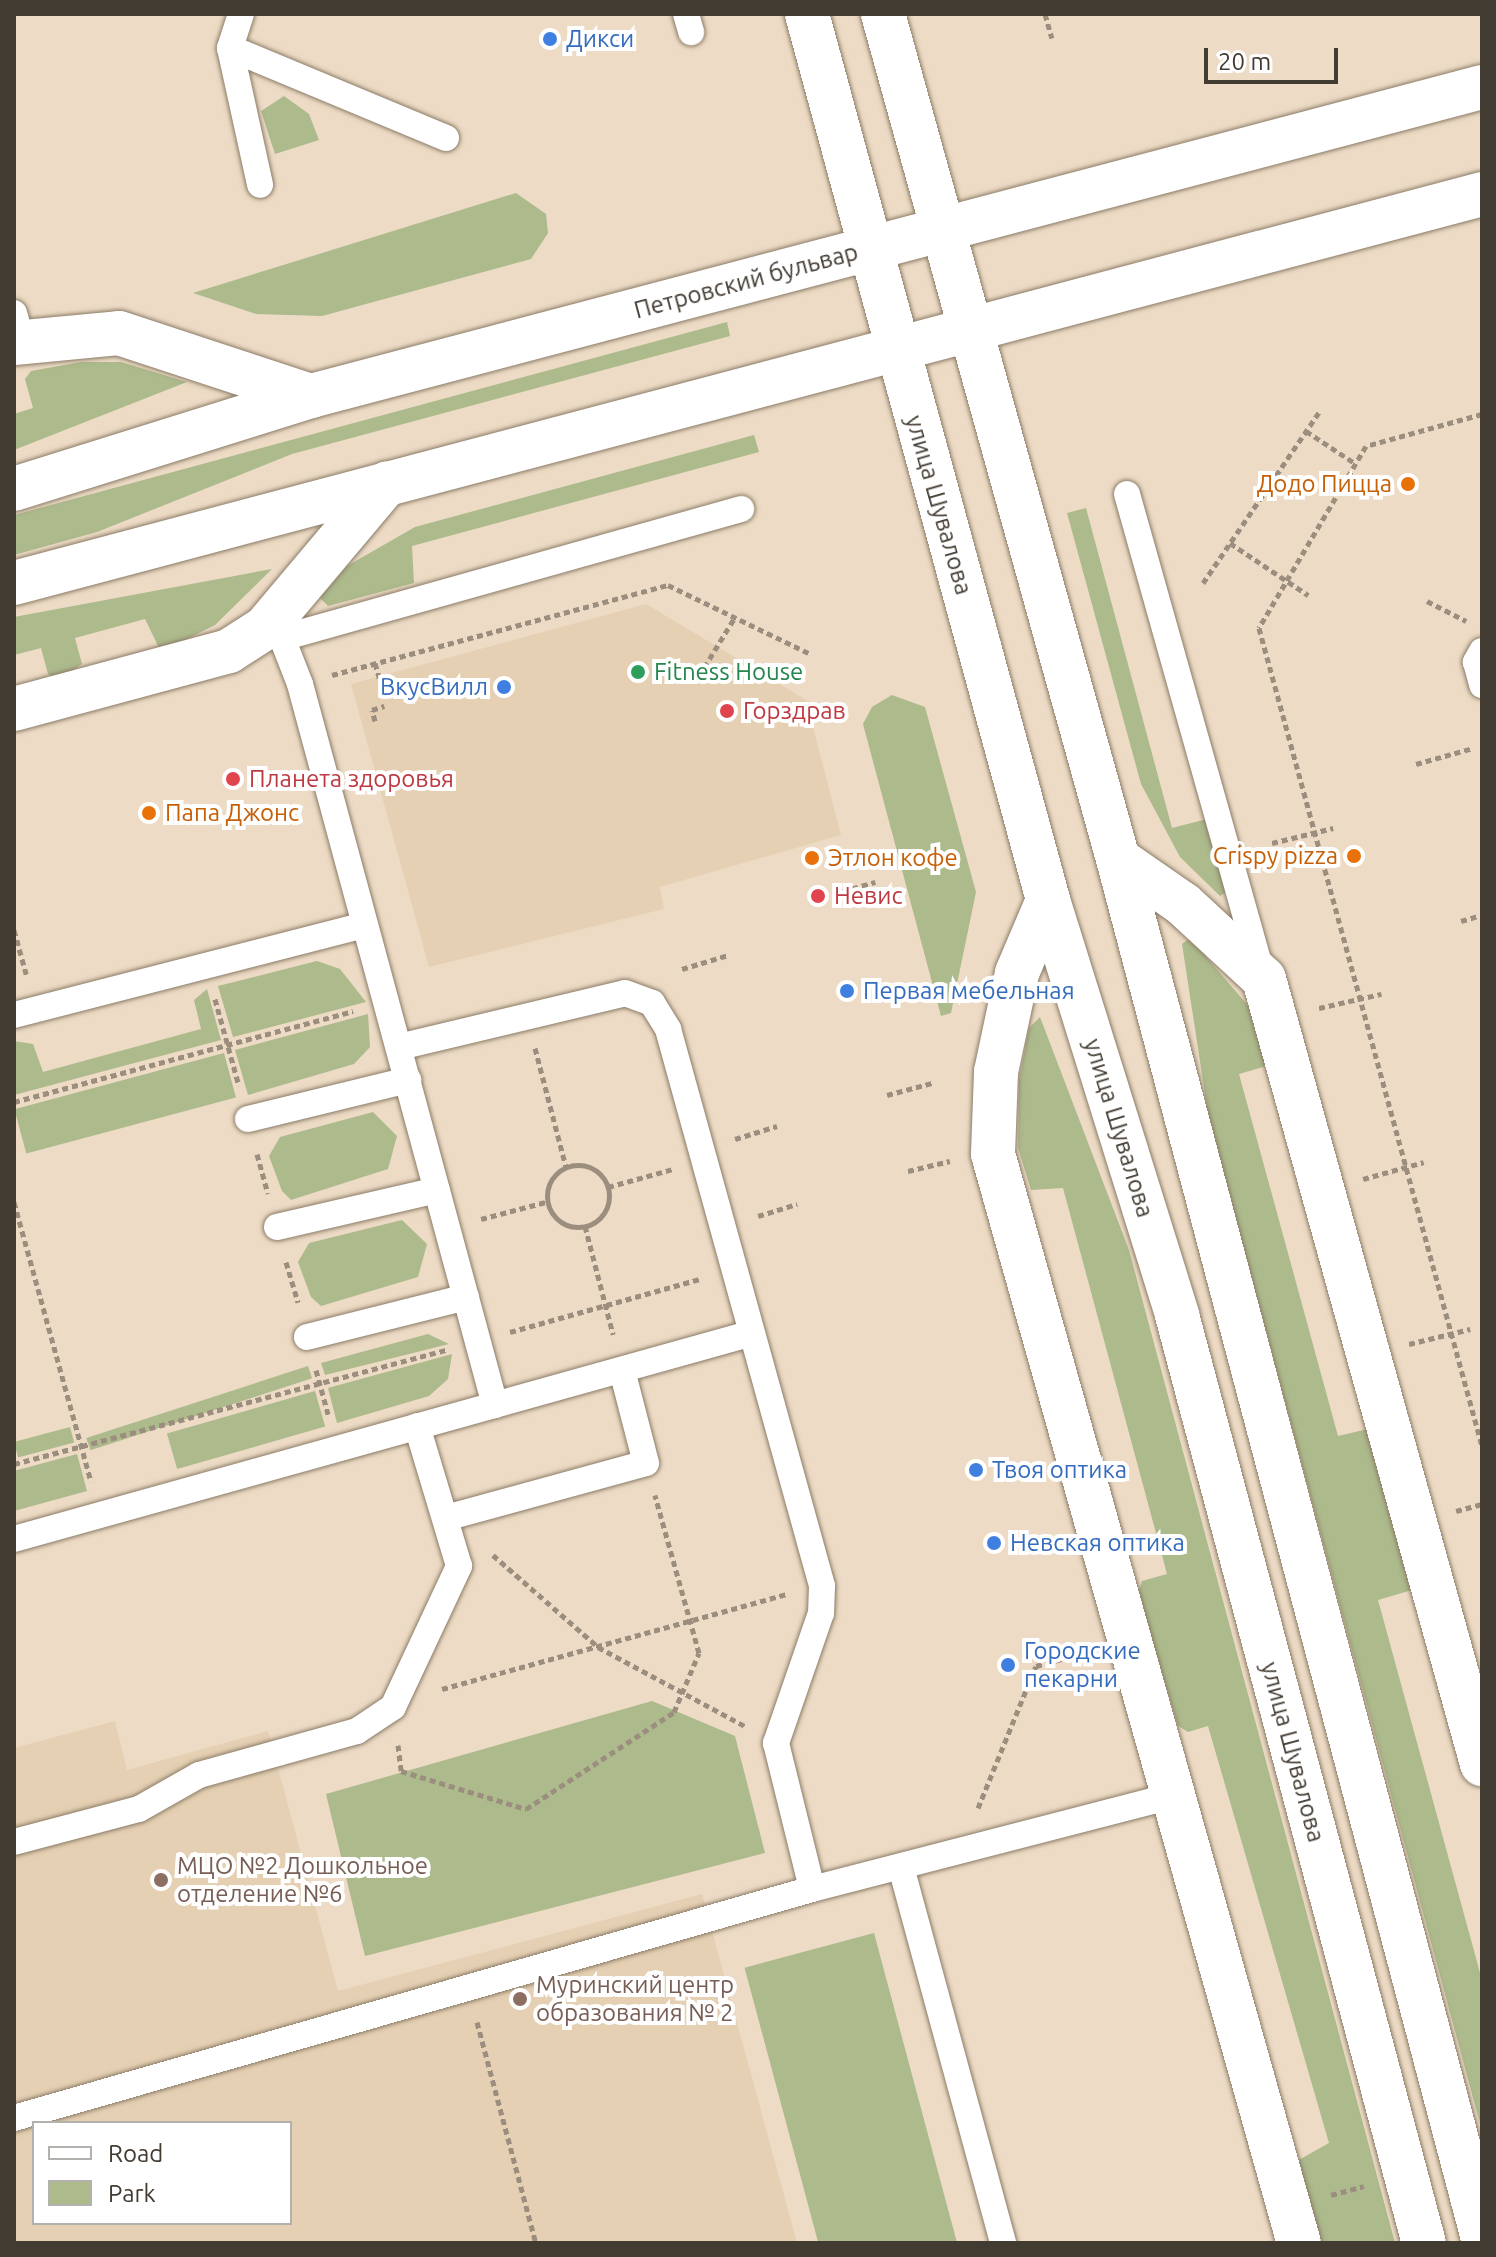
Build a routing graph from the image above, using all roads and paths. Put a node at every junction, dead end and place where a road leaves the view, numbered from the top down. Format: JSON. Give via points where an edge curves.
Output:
{"nodes":[{"id":1,"x":241,"y":14,"type":"edge"},
{"id":2,"x":807,"y":14,"type":"edge"},
{"id":3,"x":883,"y":14,"type":"edge"},
{"id":4,"x":1045,"y":14,"type":"edge"},
{"id":5,"x":1052,"y":38,"type":"dead end"},
{"id":6,"x":230,"y":48,"type":"junction"},
{"id":7,"x":1482,"y":54,"type":"edge"},
{"id":8,"x":1482,"y":87,"type":"edge"},
{"id":9,"x":1439,"y":98,"type":"junction"},
{"id":10,"x":446,"y":138,"type":"dead end"},
{"id":11,"x":260,"y":185,"type":"dead end"},
{"id":12,"x":1481,"y":195,"type":"edge"},
{"id":13,"x":940,"y":230,"type":"junction"},
{"id":14,"x":867,"y":248,"type":"junction"},
{"id":15,"x":966,"y":330,"type":"junction"},
{"id":16,"x":17,"y":332,"type":"edge"},
{"id":17,"x":894,"y":349,"type":"junction"},
{"id":18,"x":311,"y":396,"type":"junction"},
{"id":19,"x":1320,"y":411,"type":"dead end"},
{"id":20,"x":1482,"y":414,"type":"edge"},
{"id":21,"x":1306,"y":431,"type":"junction"},
{"id":22,"x":1356,"y":464,"type":"junction"},
{"id":23,"x":387,"y":483,"type":"junction"},
{"id":24,"x":14,"y":489,"type":"edge"},
{"id":25,"x":1127,"y":494,"type":"dead end"},
{"id":26,"x":741,"y":509,"type":"dead end"},
{"id":27,"x":1230,"y":543,"type":"junction"},
{"id":28,"x":1286,"y":582,"type":"junction"},
{"id":29,"x":14,"y":583,"type":"edge"},
{"id":30,"x":1203,"y":583,"type":"dead end"},
{"id":31,"x":1308,"y":595,"type":"dead end"},
{"id":32,"x":1427,"y":601,"type":"dead end"},
{"id":33,"x":735,"y":617,"type":"junction"},
{"id":34,"x":1474,"y":625,"type":"dead end"},
{"id":35,"x":273,"y":633,"type":"junction"},
{"id":36,"x":1482,"y":651,"type":"edge"},
{"id":37,"x":811,"y":654,"type":"dead end"},
{"id":38,"x":375,"y":663,"type":"junction"},
{"id":39,"x":327,"y":676,"type":"dead end"},
{"id":40,"x":699,"y":676,"type":"dead end"},
{"id":41,"x":380,"y":681,"type":"dead end"},
{"id":42,"x":1482,"y":685,"type":"edge"},
{"id":43,"x":384,"y":706,"type":"dead end"},
{"id":44,"x":14,"y":709,"type":"edge"},
{"id":45,"x":375,"y":721,"type":"dead end"},
{"id":46,"x":1473,"y":748,"type":"dead end"},
{"id":47,"x":1416,"y":764,"type":"dead end"},
{"id":48,"x":1333,"y":828,"type":"dead end"},
{"id":49,"x":1314,"y":832,"type":"junction"},
{"id":50,"x":1272,"y":843,"type":"dead end"},
{"id":51,"x":1118,"y":859,"type":"junction"},
{"id":52,"x":875,"y":882,"type":"dead end"},
{"id":53,"x":833,"y":894,"type":"dead end"},
{"id":54,"x":1048,"y":900,"type":"junction"},
{"id":55,"x":1482,"y":915,"type":"edge"},
{"id":56,"x":1461,"y":921,"type":"dead end"},
{"id":57,"x":361,"y":926,"type":"junction"},
{"id":58,"x":14,"y":930,"type":"edge"},
{"id":59,"x":728,"y":955,"type":"dead end"},
{"id":60,"x":682,"y":969,"type":"dead end"},
{"id":61,"x":1264,"y":979,"type":"junction"},
{"id":62,"x":28,"y":982,"type":"dead end"},
{"id":63,"x":213,"y":989,"type":"dead end"},
{"id":64,"x":1381,"y":994,"type":"dead end"},
{"id":65,"x":1361,"y":1000,"type":"junction"},
{"id":66,"x":361,"y":1009,"type":"dead end"},
{"id":67,"x":1317,"y":1009,"type":"dead end"},
{"id":68,"x":14,"y":1015,"type":"edge"},
{"id":69,"x":533,"y":1041,"type":"dead end"},
{"id":70,"x":228,"y":1044,"type":"junction"},
{"id":71,"x":399,"y":1047,"type":"junction"},
{"id":72,"x":408,"y":1080,"type":"junction"},
{"id":73,"x":932,"y":1083,"type":"dead end"},
{"id":74,"x":887,"y":1095,"type":"dead end"},
{"id":75,"x":14,"y":1102,"type":"edge"},
{"id":76,"x":245,"y":1108,"type":"joint"},
{"id":77,"x":777,"y":1126,"type":"dead end"},
{"id":78,"x":731,"y":1140,"type":"dead end"},
{"id":79,"x":954,"y":1159,"type":"dead end"},
{"id":80,"x":1424,"y":1162,"type":"dead end"},
{"id":81,"x":566,"y":1167,"type":"junction"},
{"id":82,"x":1404,"y":1168,"type":"junction"},
{"id":83,"x":908,"y":1171,"type":"dead end"},
{"id":84,"x":648,"y":1176,"type":"dead end"},
{"id":85,"x":1362,"y":1179,"type":"dead end"},
{"id":86,"x":608,"y":1187,"type":"junction"},
{"id":87,"x":437,"y":1190,"type":"junction"},
{"id":88,"x":14,"y":1202,"type":"edge"},
{"id":89,"x":546,"y":1202,"type":"junction"},
{"id":90,"x":797,"y":1204,"type":"dead end"},
{"id":91,"x":504,"y":1213,"type":"dead end"},
{"id":92,"x":753,"y":1217,"type":"dead end"},
{"id":93,"x":585,"y":1226,"type":"junction"},
{"id":94,"x":277,"y":1227,"type":"dead end"},
{"id":95,"x":672,"y":1288,"type":"dead end"},
{"id":96,"x":466,"y":1297,"type":"junction"},
{"id":97,"x":606,"y":1306,"type":"junction"},
{"id":98,"x":532,"y":1325,"type":"dead end"},
{"id":99,"x":1470,"y":1329,"type":"dead end"},
{"id":100,"x":749,"y":1334,"type":"junction"},
{"id":101,"x":1452,"y":1334,"type":"junction"},
{"id":102,"x":307,"y":1337,"type":"dead end"},
{"id":103,"x":1406,"y":1344,"type":"dead end"},
{"id":104,"x":452,"y":1348,"type":"dead end"},
{"id":105,"x":315,"y":1365,"type":"dead end"},
{"id":106,"x":622,"y":1370,"type":"junction"},
{"id":107,"x":320,"y":1383,"type":"junction"},
{"id":108,"x":495,"y":1405,"type":"junction"},
{"id":109,"x":331,"y":1425,"type":"dead end"},
{"id":110,"x":417,"y":1426,"type":"junction"},
{"id":111,"x":81,"y":1446,"type":"junction"},
{"id":112,"x":1482,"y":1446,"type":"edge"},
{"id":113,"x":646,"y":1463,"type":"junction"},
{"id":114,"x":14,"y":1464,"type":"edge"},
{"id":115,"x":93,"y":1489,"type":"dead end"},
{"id":116,"x":1482,"y":1504,"type":"edge"},
{"id":117,"x":1451,"y":1512,"type":"dead end"},
{"id":118,"x":449,"y":1517,"type":"junction"},
{"id":119,"x":14,"y":1539,"type":"edge"},
{"id":120,"x":822,"y":1586,"type":"junction"},
{"id":121,"x":689,"y":1620,"type":"junction"},
{"id":122,"x":598,"y":1647,"type":"junction"},
{"id":123,"x":1091,"y":1651,"type":"dead end"},
{"id":124,"x":432,"y":1691,"type":"dead end"},
{"id":125,"x":683,"y":1692,"type":"junction"},
{"id":126,"x":406,"y":1732,"type":"dead end"},
{"id":127,"x":776,"y":1743,"type":"junction"},
{"id":128,"x":1482,"y":1764,"type":"edge"},
{"id":129,"x":1176,"y":1795,"type":"junction"},
{"id":130,"x":973,"y":1820,"type":"dead end"},
{"id":131,"x":14,"y":1842,"type":"edge"},
{"id":132,"x":901,"y":1867,"type":"junction"},
{"id":133,"x":812,"y":1889,"type":"junction"},
{"id":134,"x":468,"y":1990,"type":"junction"},
{"id":135,"x":14,"y":2118,"type":"edge"},
{"id":136,"x":1482,"y":2235,"type":"edge"},
{"id":137,"x":536,"y":2243,"type":"edge"},
{"id":138,"x":1003,"y":2243,"type":"edge"},
{"id":139,"x":1299,"y":2243,"type":"edge"},
{"id":140,"x":1424,"y":2243,"type":"edge"}],
"edges":[{"from":1,"to":6,"type":"lane"},
{"from":2,"to":14,"type":"street","name":"улица Шувалова"},
{"from":3,"to":13,"type":"street"},
{"from":4,"to":5,"type":"path"},
{"from":6,"to":10,"type":"lane"},
{"from":6,"to":11,"type":"lane"},
{"from":7,"to":9,"type":"street"},
{"from":8,"to":9,"type":"street","name":"Петровский бульвар"},
{"from":9,"to":13,"type":"street","name":"Петровский бульвар"},
{"from":12,"to":15,"type":"street"},
{"from":13,"to":14,"type":"street","name":"Петровский бульвар"},
{"from":13,"to":15,"type":"street"},
{"from":14,"to":17,"type":"street","name":"улица Шувалова"},
{"from":14,"to":18,"type":"street","name":"Петровский бульвар"},
{"from":15,"to":17,"type":"street"},
{"from":15,"to":51,"type":"street"},
{"from":16,"to":18,"type":"street","via":[[119,333]]},
{"from":17,"to":23,"type":"street"},
{"from":17,"to":54,"type":"street","name":"улица Шувалова"},
{"from":18,"to":24,"type":"street","name":"Петровский бульвар"},
{"from":19,"to":21,"type":"path"},
{"from":20,"to":22,"type":"path","via":[[1366,446]]},
{"from":21,"to":22,"type":"path"},
{"from":21,"to":27,"type":"path"},
{"from":22,"to":28,"type":"path"},
{"from":23,"to":29,"type":"street"},
{"from":23,"to":35,"type":"street"},
{"from":25,"to":61,"type":"lane"},
{"from":26,"to":35,"type":"lane"},
{"from":27,"to":28,"type":"path"},
{"from":27,"to":30,"type":"path"},
{"from":28,"to":31,"type":"path"},
{"from":28,"to":49,"type":"path","via":[[1259,628]]},
{"from":32,"to":34,"type":"path"},
{"from":33,"to":37,"type":"path"},
{"from":33,"to":38,"type":"path","via":[[668,585]]},
{"from":33,"to":40,"type":"path"},
{"from":35,"to":44,"type":"street","via":[[229,651]]},
{"from":35,"to":57,"type":"lane"},
{"from":36,"to":42,"type":"lane","via":[[1476,662]]},
{"from":38,"to":39,"type":"path"},
{"from":38,"to":41,"type":"path"},
{"from":43,"to":45,"type":"path","via":[[372,710]]},
{"from":46,"to":47,"type":"path"},
{"from":48,"to":49,"type":"path"},
{"from":49,"to":50,"type":"path"},
{"from":49,"to":65,"type":"path"},
{"from":51,"to":61,"type":"street","via":[[1183,904]]},
{"from":51,"to":136,"type":"street"},
{"from":52,"to":53,"type":"path"},
{"from":54,"to":129,"type":"street","via":[[1017,973],[996,1072],[993,1154]]},
{"from":54,"to":140,"type":"street","name":"улица Шувалова","via":[[1177,1315]]},
{"from":55,"to":56,"type":"path"},
{"from":57,"to":68,"type":"lane"},
{"from":57,"to":71,"type":"lane"},
{"from":58,"to":62,"type":"path"},
{"from":59,"to":60,"type":"path"},
{"from":61,"to":128,"type":"street"},
{"from":63,"to":70,"type":"path"},
{"from":64,"to":65,"type":"path"},
{"from":65,"to":67,"type":"path"},
{"from":65,"to":82,"type":"path"},
{"from":66,"to":70,"type":"path"},
{"from":69,"to":81,"type":"path"},
{"from":70,"to":75,"type":"path"},
{"from":70,"to":76,"type":"path"},
{"from":71,"to":72,"type":"lane"},
{"from":71,"to":100,"type":"lane","via":[[625,993],[652,1003],[668,1029]]},
{"from":72,"to":76,"type":"lane"},
{"from":72,"to":87,"type":"lane"},
{"from":73,"to":74,"type":"path"},
{"from":77,"to":78,"type":"path"},
{"from":79,"to":83,"type":"path"},
{"from":80,"to":82,"type":"path"},
{"from":81,"to":86,"type":"path","via":[[596,1170]]},
{"from":81,"to":89,"type":"path","via":[[553,1178]]},
{"from":82,"to":85,"type":"path"},
{"from":82,"to":101,"type":"path"},
{"from":84,"to":86,"type":"path"},
{"from":86,"to":93,"type":"path","via":[[607,1207]]},
{"from":87,"to":94,"type":"lane"},
{"from":87,"to":96,"type":"lane"},
{"from":88,"to":111,"type":"path"},
{"from":89,"to":91,"type":"path"},
{"from":89,"to":93,"type":"path","via":[[566,1225]]},
{"from":90,"to":92,"type":"path"},
{"from":93,"to":97,"type":"path"},
{"from":95,"to":97,"type":"path"},
{"from":96,"to":102,"type":"lane"},
{"from":96,"to":108,"type":"lane"},
{"from":97,"to":98,"type":"path"},
{"from":97,"to":106,"type":"path"},
{"from":99,"to":101,"type":"path"},
{"from":100,"to":106,"type":"lane"},
{"from":100,"to":120,"type":"lane"},
{"from":101,"to":103,"type":"path"},
{"from":101,"to":112,"type":"path"},
{"from":104,"to":107,"type":"path"},
{"from":105,"to":107,"type":"path"},
{"from":106,"to":108,"type":"lane"},
{"from":106,"to":113,"type":"lane"},
{"from":107,"to":109,"type":"path"},
{"from":107,"to":111,"type":"path"},
{"from":108,"to":110,"type":"lane"},
{"from":110,"to":118,"type":"lane"},
{"from":110,"to":119,"type":"lane"},
{"from":111,"to":114,"type":"path"},
{"from":111,"to":115,"type":"path"},
{"from":113,"to":118,"type":"lane"},
{"from":113,"to":121,"type":"path"},
{"from":116,"to":117,"type":"path"},
{"from":118,"to":122,"type":"path"},
{"from":118,"to":131,"type":"lane","via":[[459,1566],[393,1707],[357,1731],[199,1775],[139,1809]]},
{"from":120,"to":121,"type":"path"},
{"from":120,"to":127,"type":"lane","via":[[821,1613]]},
{"from":121,"to":122,"type":"path"},
{"from":121,"to":125,"type":"path","via":[[699,1653]]},
{"from":122,"to":124,"type":"path"},
{"from":122,"to":125,"type":"path"},
{"from":123,"to":130,"type":"path","via":[[1036,1666]]},
{"from":125,"to":126,"type":"path","via":[[674,1712],[526,1809],[401,1771],[398,1745]]},
{"from":125,"to":127,"type":"path"},
{"from":127,"to":133,"type":"lane"},
{"from":129,"to":132,"type":"lane"},
{"from":129,"to":139,"type":"street"},
{"from":132,"to":133,"type":"lane"},
{"from":132,"to":138,"type":"lane"},
{"from":133,"to":134,"type":"lane"},
{"from":134,"to":135,"type":"lane"},
{"from":134,"to":137,"type":"path"}]}
